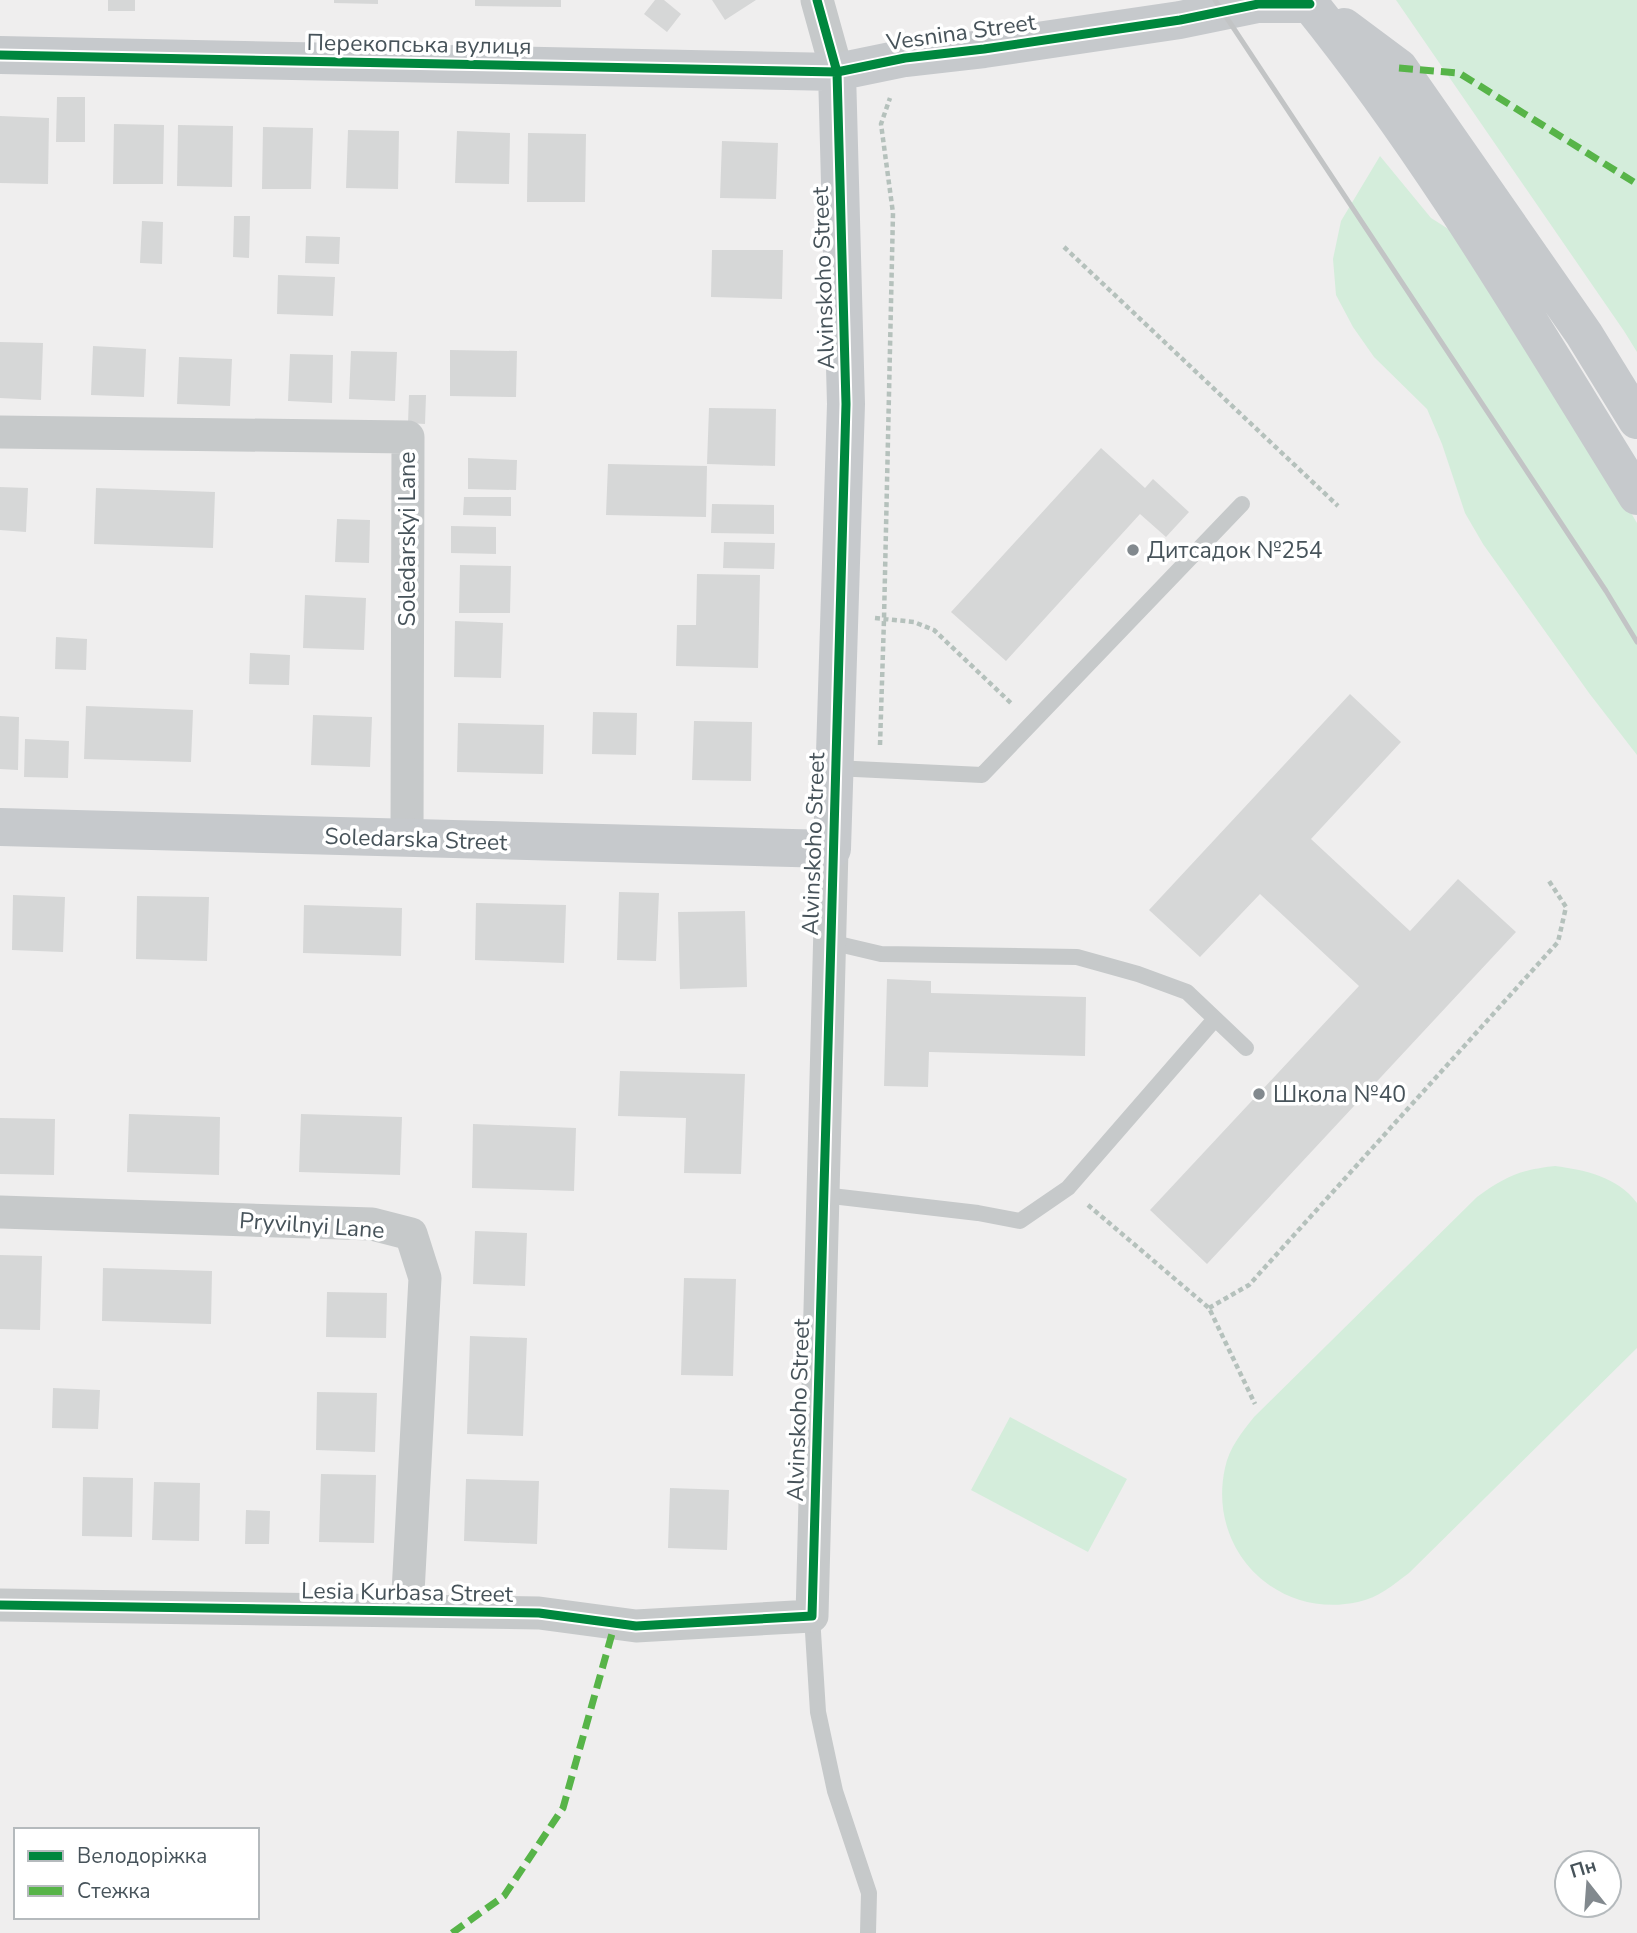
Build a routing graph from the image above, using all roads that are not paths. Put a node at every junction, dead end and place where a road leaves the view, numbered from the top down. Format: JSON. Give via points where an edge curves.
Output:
{"nodes":[{"id":1,"x":817,"y":0,"type":"edge"},
{"id":2,"x":1260,"y":2,"type":"edge"},
{"id":3,"x":1310,"y":4,"type":"junction"},
{"id":4,"x":0,"y":55,"type":"edge"},
{"id":5,"x":837,"y":72,"type":"junction"},
{"id":6,"x":1637,"y":420,"type":"edge"},
{"id":7,"x":0,"y":432,"type":"edge"},
{"id":8,"x":1637,"y":496,"type":"edge"},
{"id":9,"x":1242,"y":504,"type":"dead end"},
{"id":10,"x":834,"y":768,"type":"junction"},
{"id":11,"x":0,"y":827,"type":"edge"},
{"id":12,"x":407,"y":839,"type":"junction"},
{"id":13,"x":832,"y":849,"type":"junction"},
{"id":14,"x":830,"y":942,"type":"junction"},
{"id":15,"x":1215,"y":1018,"type":"junction"},
{"id":16,"x":1246,"y":1048,"type":"dead end"},
{"id":17,"x":823,"y":1195,"type":"junction"},
{"id":18,"x":0,"y":1212,"type":"edge"},
{"id":19,"x":0,"y":1605,"type":"edge"},
{"id":20,"x":407,"y":1611,"type":"junction"},
{"id":21,"x":812,"y":1616,"type":"junction"},
{"id":22,"x":868,"y":1933,"type":"edge"}],
"edges":[{"from":1,"to":5,"type":"street"},
{"from":2,"to":3,"type":"street","name":"Vesnina Street"},
{"from":2,"to":5,"type":"street","name":"Vesnina Street","via":[[1180,20],[905,58]]},
{"from":3,"to":6,"type":"street","via":[[1399,68],[1584,334]]},
{"from":3,"to":8,"type":"street","via":[[1444,188]]},
{"from":4,"to":5,"type":"street","name":"Перекопська вулиця"},
{"from":5,"to":10,"type":"street","name":"Alvinskoho Street","via":[[846,404]]},
{"from":7,"to":12,"type":"street","name":"Soledarskyi Lane","via":[[408,437]]},
{"from":9,"to":10,"type":"lane","via":[[982,775]]},
{"from":10,"to":13,"type":"street","name":"Alvinskoho Street"},
{"from":11,"to":12,"type":"street","name":"Soledarska Street"},
{"from":12,"to":13,"type":"street","name":"Soledarska Street"},
{"from":13,"to":14,"type":"street","name":"Alvinskoho Street"},
{"from":14,"to":15,"type":"lane","via":[[881,954],[1077,957],[1187,992]]},
{"from":14,"to":17,"type":"street","name":"Alvinskoho Street"},
{"from":15,"to":16,"type":"lane"},
{"from":15,"to":17,"type":"lane","via":[[1069,1188],[1020,1221]]},
{"from":17,"to":21,"type":"street","name":"Alvinskoho Street"},
{"from":18,"to":20,"type":"street","name":"Pryvilnyi Lane","via":[[372,1224],[411,1234],[425,1278]]},
{"from":19,"to":20,"type":"street","name":"Lesia Kurbasa Street"},
{"from":20,"to":21,"type":"street","name":"Lesia Kurbasa Street","via":[[539,1613],[636,1626]]},
{"from":21,"to":22,"type":"lane","via":[[818,1712],[835,1791],[869,1893]]}]}
